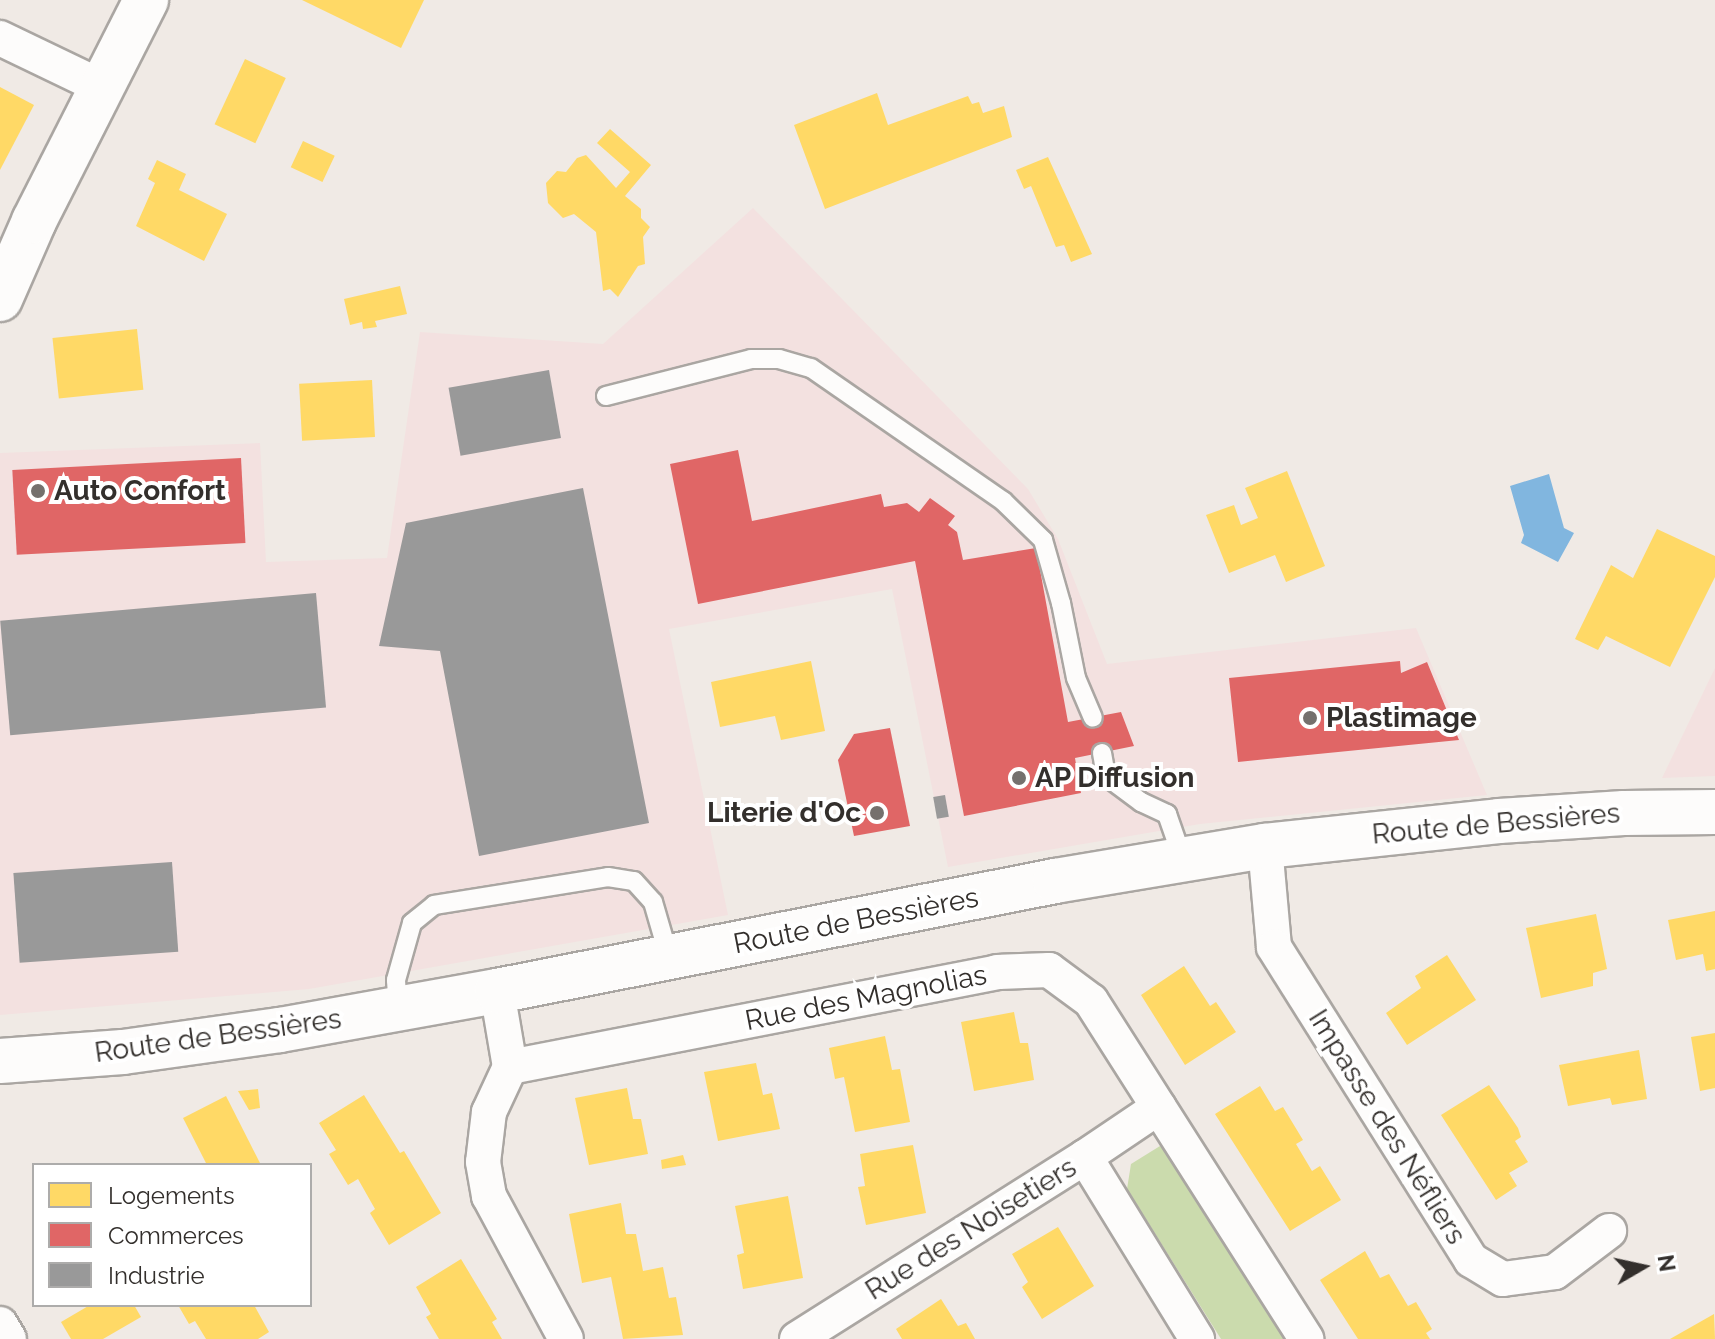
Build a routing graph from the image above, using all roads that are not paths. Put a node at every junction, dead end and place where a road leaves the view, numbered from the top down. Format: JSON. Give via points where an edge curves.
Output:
{"nodes":[{"id":1,"x":146,"y":0,"type":"edge"},
{"id":2,"x":0,"y":38,"type":"edge"},
{"id":3,"x":102,"y":87,"type":"junction"},
{"id":4,"x":0,"y":299,"type":"edge"},
{"id":5,"x":606,"y":396,"type":"dead end"},
{"id":6,"x":1093,"y":718,"type":"dead end"},
{"id":7,"x":1102,"y":753,"type":"dead end"},
{"id":8,"x":1715,"y":812,"type":"edge"},
{"id":9,"x":1265,"y":846,"type":"junction"},
{"id":10,"x":1183,"y":860,"type":"junction"},
{"id":11,"x":669,"y":957,"type":"junction"},
{"id":12,"x":497,"y":991,"type":"junction"},
{"id":13,"x":398,"y":1009,"type":"junction"},
{"id":14,"x":0,"y":1061,"type":"edge"},
{"id":15,"x":510,"y":1067,"type":"junction"},
{"id":16,"x":1159,"y":1107,"type":"junction"},
{"id":17,"x":1085,"y":1157,"type":"junction"},
{"id":18,"x":1609,"y":1231,"type":"dead end"},
{"id":19,"x":0,"y":1324,"type":"edge"},
{"id":20,"x":9,"y":1339,"type":"edge"},
{"id":21,"x":566,"y":1339,"type":"edge"},
{"id":22,"x":797,"y":1339,"type":"edge"},
{"id":23,"x":1197,"y":1339,"type":"edge"},
{"id":24,"x":1306,"y":1339,"type":"edge"}],
"edges":[{"from":1,"to":3,"type":"main road"},
{"from":2,"to":3,"type":"street"},
{"from":3,"to":4,"type":"main road"},
{"from":5,"to":6,"type":"lane","via":[[751,359],[779,359],[811,368],[1003,501],[1043,540],[1076,678]]},
{"from":7,"to":10,"type":"lane","via":[[1106,776],[1167,814]]},
{"from":8,"to":9,"type":"main road","name":"Route de Bessières","via":[[1499,821]]},
{"from":9,"to":10,"type":"main road","name":"Route de Bessières"},
{"from":9,"to":18,"type":"street","name":"Impasse des Néfliers","via":[[1274,947],[1471,1260],[1503,1279],[1555,1272]]},
{"from":10,"to":11,"type":"main road","name":"Route de Bessières"},
{"from":11,"to":12,"type":"main road","name":"Route de Bessières"},
{"from":11,"to":13,"type":"lane","via":[[653,902],[634,881],[608,877],[434,905],[412,923],[396,980]]},
{"from":12,"to":13,"type":"main road","name":"Route de Bessières"},
{"from":12,"to":15,"type":"street"},
{"from":13,"to":14,"type":"main road","name":"Route de Bessières","via":[[123,1052]]},
{"from":15,"to":16,"type":"street","name":"Rue des Magnolias","via":[[997,972],[1049,970],[1091,1001]]},
{"from":15,"to":21,"type":"street","via":[[489,1112],[483,1162],[489,1196]]},
{"from":16,"to":17,"type":"street"},
{"from":16,"to":24,"type":"street","name":"Rue des Magnolias"},
{"from":17,"to":22,"type":"street","name":"Rue des Noisetiers"},
{"from":17,"to":23,"type":"street","name":"Rue des Noisetiers"},
{"from":19,"to":20,"type":"street"}]}
